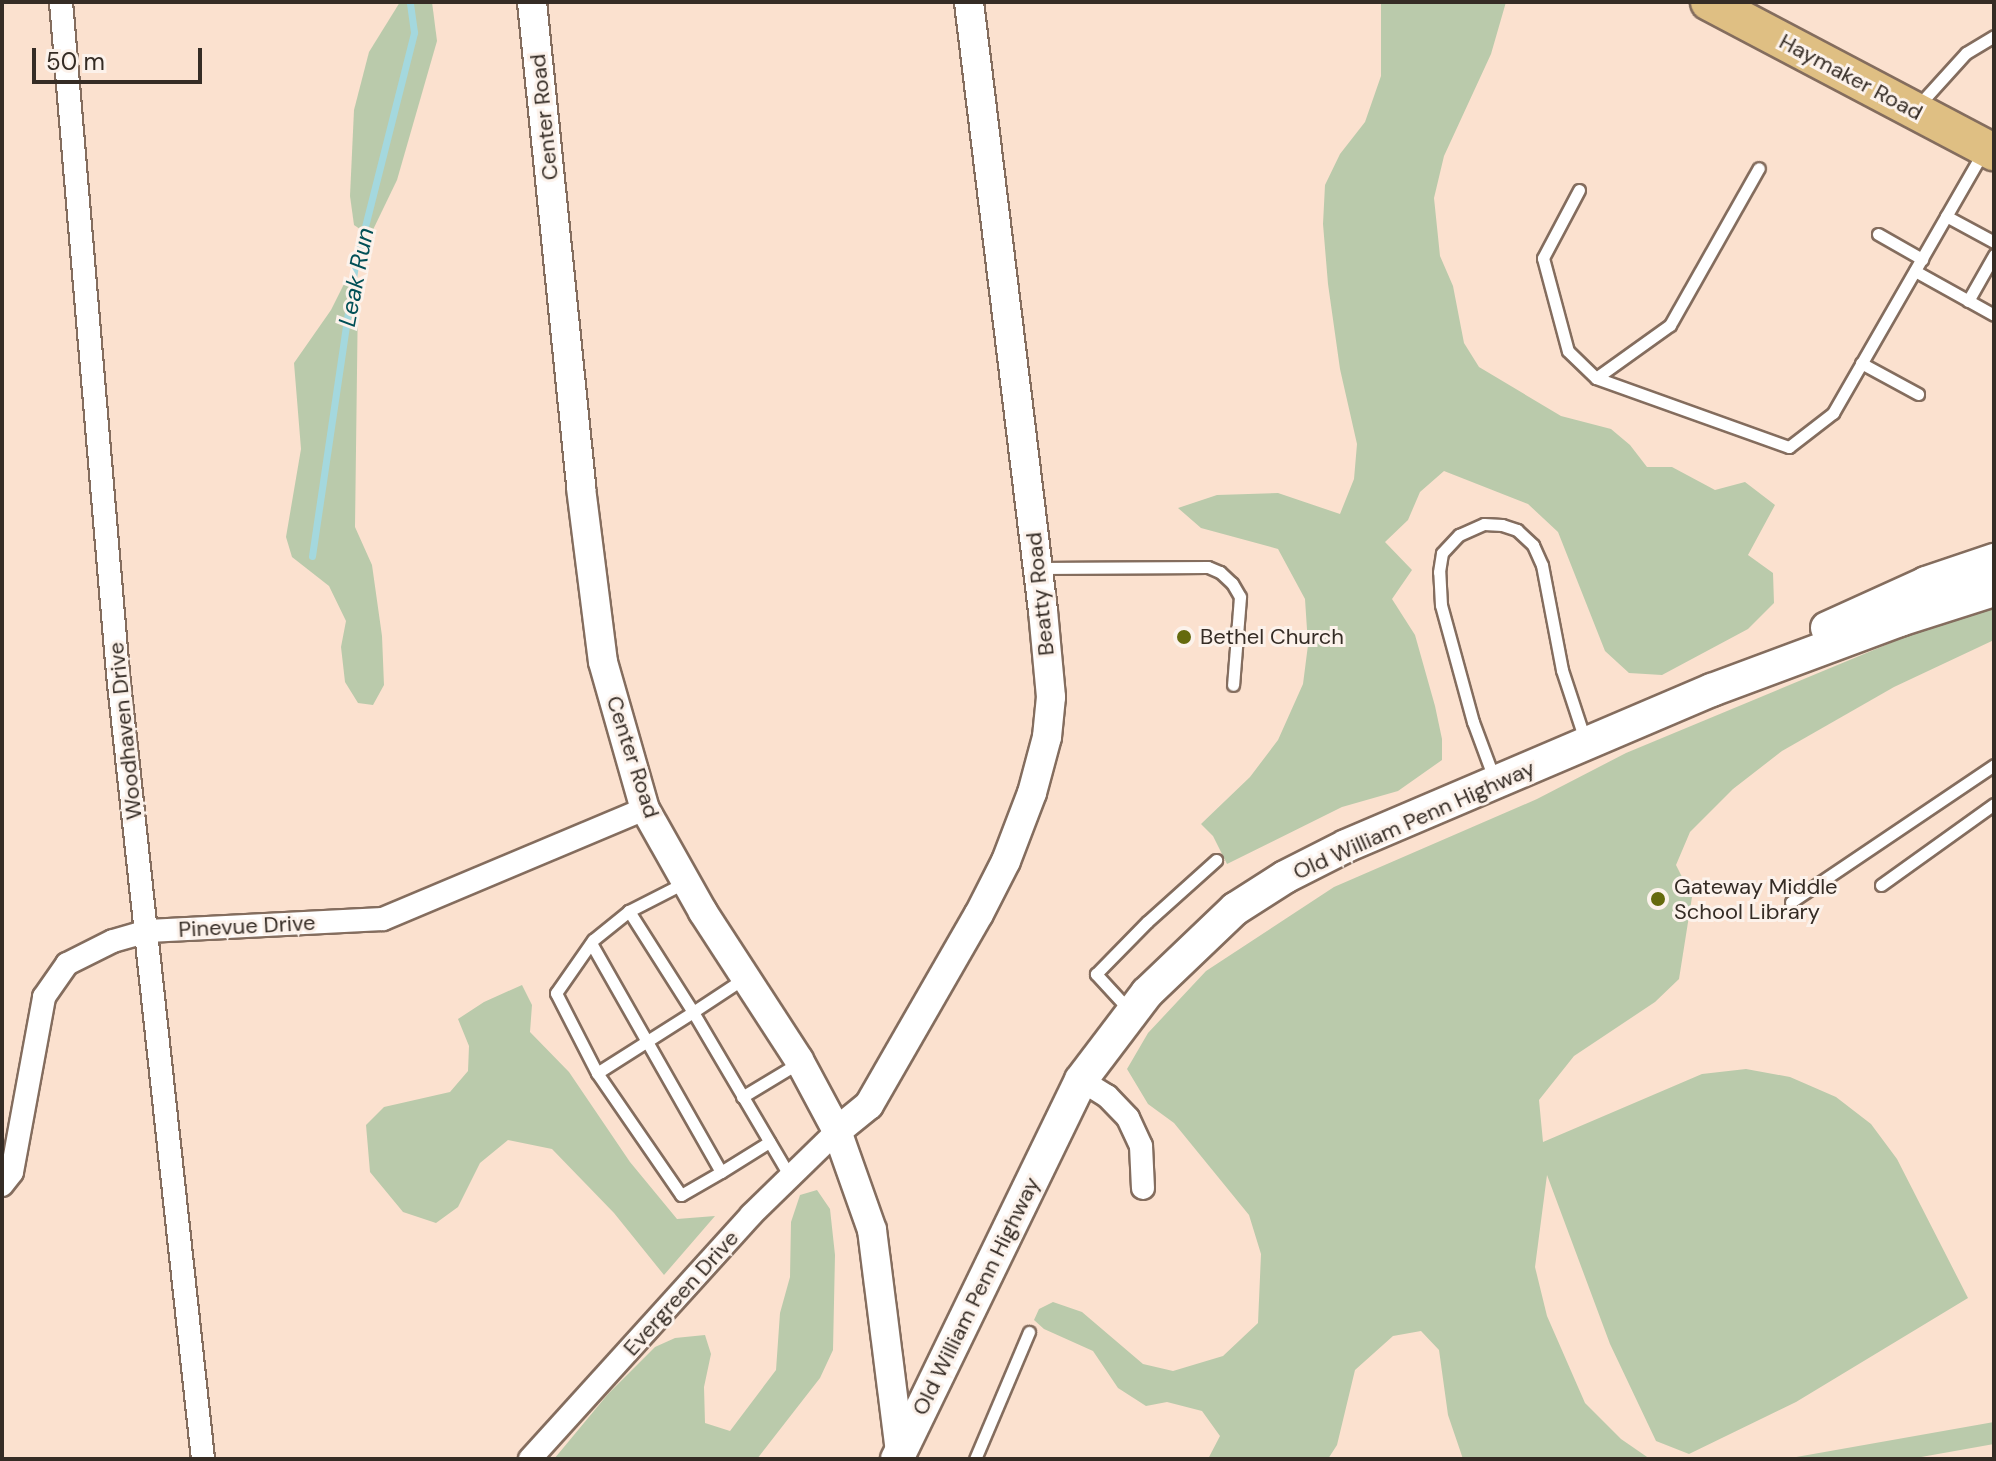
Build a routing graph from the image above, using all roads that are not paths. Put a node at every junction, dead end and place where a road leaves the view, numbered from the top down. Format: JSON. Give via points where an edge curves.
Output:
{"nodes":[{"id":1,"x":61,"y":2,"type":"edge"},
{"id":2,"x":532,"y":2,"type":"edge"},
{"id":3,"x":969,"y":2,"type":"edge"},
{"id":4,"x":1720,"y":4,"type":"edge"},
{"id":5,"x":1994,"y":36,"type":"edge"},
{"id":6,"x":1914,"y":110,"type":"junction"},
{"id":7,"x":1990,"y":150,"type":"edge"},
{"id":8,"x":1759,"y":168,"type":"dead end"},
{"id":9,"x":1579,"y":190,"type":"dead end"},
{"id":10,"x":1946,"y":216,"type":"junction"},
{"id":11,"x":1878,"y":234,"type":"dead end"},
{"id":12,"x":1994,"y":242,"type":"edge"},
{"id":13,"x":1994,"y":255,"type":"edge"},
{"id":14,"x":1922,"y":259,"type":"junction"},
{"id":15,"x":1915,"y":271,"type":"junction"},
{"id":16,"x":1968,"y":301,"type":"junction"},
{"id":17,"x":1994,"y":315,"type":"edge"},
{"id":18,"x":1861,"y":363,"type":"junction"},
{"id":19,"x":1596,"y":378,"type":"junction"},
{"id":20,"x":1918,"y":394,"type":"dead end"},
{"id":21,"x":1994,"y":560,"type":"edge"},
{"id":22,"x":1038,"y":568,"type":"junction"},
{"id":23,"x":1994,"y":590,"type":"edge"},
{"id":24,"x":1233,"y":685,"type":"dead end"},
{"id":25,"x":1712,"y":690,"type":"junction"},
{"id":26,"x":1586,"y":744,"type":"junction"},
{"id":27,"x":1994,"y":765,"type":"edge"},
{"id":28,"x":1496,"y":783,"type":"junction"},
{"id":29,"x":1994,"y":804,"type":"edge"},
{"id":30,"x":645,"y":809,"type":"junction"},
{"id":31,"x":1216,"y":860,"type":"dead end"},
{"id":32,"x":686,"y":882,"type":"junction"},
{"id":33,"x":1881,"y":885,"type":"dead end"},
{"id":34,"x":1791,"y":902,"type":"dead end"},
{"id":35,"x":629,"y":911,"type":"junction"},
{"id":36,"x":148,"y":931,"type":"junction"},
{"id":37,"x":591,"y":943,"type":"junction"},
{"id":38,"x":746,"y":977,"type":"junction"},
{"id":39,"x":693,"y":1012,"type":"junction"},
{"id":40,"x":1131,"y":1012,"type":"junction"},
{"id":41,"x":646,"y":1042,"type":"junction"},
{"id":42,"x":800,"y":1062,"type":"junction"},
{"id":43,"x":597,"y":1073,"type":"junction"},
{"id":44,"x":1081,"y":1080,"type":"junction"},
{"id":45,"x":742,"y":1097,"type":"junction"},
{"id":46,"x":837,"y":1131,"type":"junction"},
{"id":47,"x":769,"y":1142,"type":"junction"},
{"id":48,"x":721,"y":1172,"type":"junction"},
{"id":49,"x":790,"y":1177,"type":"junction"},
{"id":50,"x":2,"y":1185,"type":"edge"},
{"id":51,"x":1143,"y":1188,"type":"dead end"},
{"id":52,"x":1029,"y":1332,"type":"dead end"},
{"id":53,"x":900,"y":1457,"type":"edge"},
{"id":54,"x":203,"y":1459,"type":"edge"},
{"id":55,"x":530,"y":1459,"type":"edge"},
{"id":56,"x":975,"y":1459,"type":"edge"}],
"edges":[{"from":1,"to":36,"type":"street","name":"Woodhaven Drive","via":[[118,674]]},
{"from":2,"to":30,"type":"street","name":"Center Road","via":[[603,662]]},
{"from":3,"to":22,"type":"street","name":"Beatty Road"},
{"from":4,"to":6,"type":"main road","name":"Haymaker Road"},
{"from":5,"to":6,"type":"lane","via":[[1966,53]]},
{"from":6,"to":7,"type":"main road","name":"Haymaker Road"},
{"from":7,"to":10,"type":"lane"},
{"from":8,"to":19,"type":"lane","via":[[1670,325]]},
{"from":9,"to":19,"type":"lane","via":[[1543,258],[1568,351]]},
{"from":10,"to":12,"type":"lane"},
{"from":10,"to":14,"type":"lane"},
{"from":11,"to":14,"type":"lane"},
{"from":13,"to":16,"type":"lane"},
{"from":14,"to":15,"type":"lane"},
{"from":15,"to":16,"type":"lane"},
{"from":15,"to":18,"type":"lane"},
{"from":16,"to":17,"type":"lane"},
{"from":18,"to":19,"type":"lane","via":[[1833,413],[1789,447]]},
{"from":18,"to":20,"type":"lane"},
{"from":21,"to":25,"type":"main road","name":"Old William Penn Highway","via":[[1870,607]]},
{"from":22,"to":24,"type":"lane","via":[[1208,567],[1220,572],[1240,597]]},
{"from":22,"to":46,"type":"street","name":"Beatty Road","via":[[1051,697],[1032,793],[1006,861],[890,1072],[869,1105]]},
{"from":23,"to":25,"type":"main road","name":"Old William Penn Highway"},
{"from":25,"to":26,"type":"main road","name":"Old William Penn Highway"},
{"from":26,"to":28,"type":"main road","name":"Old William Penn Highway"},
{"from":26,"to":28,"type":"lane","via":[[1562,670],[1542,565],[1533,545],[1517,530],[1484,524],[1459,535],[1442,553],[1439,572],[1441,605]]},
{"from":27,"to":34,"type":"lane"},
{"from":28,"to":40,"type":"main road","name":"Old William Penn Highway","via":[[1346,846],[1260,893],[1192,946]]},
{"from":29,"to":33,"type":"lane"},
{"from":30,"to":32,"type":"street","name":"Center Road"},
{"from":30,"to":36,"type":"street","name":"Pinevue Drive","via":[[383,919]]},
{"from":31,"to":40,"type":"lane","via":[[1096,974]]},
{"from":32,"to":35,"type":"lane"},
{"from":32,"to":38,"type":"street","name":"Center Road"},
{"from":35,"to":37,"type":"lane"},
{"from":35,"to":39,"type":"lane"},
{"from":36,"to":50,"type":"street","name":"Pinevue Drive","via":[[67,964],[44,997],[12,1172]]},
{"from":36,"to":54,"type":"street","name":"Woodhaven Drive"},
{"from":37,"to":41,"type":"lane"},
{"from":37,"to":43,"type":"lane","via":[[556,993]]},
{"from":38,"to":39,"type":"lane"},
{"from":38,"to":42,"type":"street","name":"Center Road"},
{"from":39,"to":41,"type":"lane"},
{"from":39,"to":45,"type":"lane"},
{"from":40,"to":44,"type":"main road","name":"Old William Penn Highway"},
{"from":41,"to":43,"type":"lane"},
{"from":41,"to":48,"type":"lane"},
{"from":42,"to":45,"type":"lane"},
{"from":42,"to":46,"type":"street","name":"Center Road"},
{"from":43,"to":48,"type":"lane","via":[[681,1195]]},
{"from":44,"to":51,"type":"street","via":[[1128,1118],[1141,1146]]},
{"from":44,"to":53,"type":"main road","name":"Old William Penn Highway"},
{"from":45,"to":47,"type":"lane"},
{"from":46,"to":49,"type":"street","name":"Evergreen Drive"},
{"from":46,"to":53,"type":"street","name":"Center Road","via":[[872,1230]]},
{"from":47,"to":48,"type":"lane"},
{"from":47,"to":49,"type":"lane"},
{"from":49,"to":55,"type":"street","name":"Evergreen Drive"},
{"from":52,"to":56,"type":"lane"}]}
